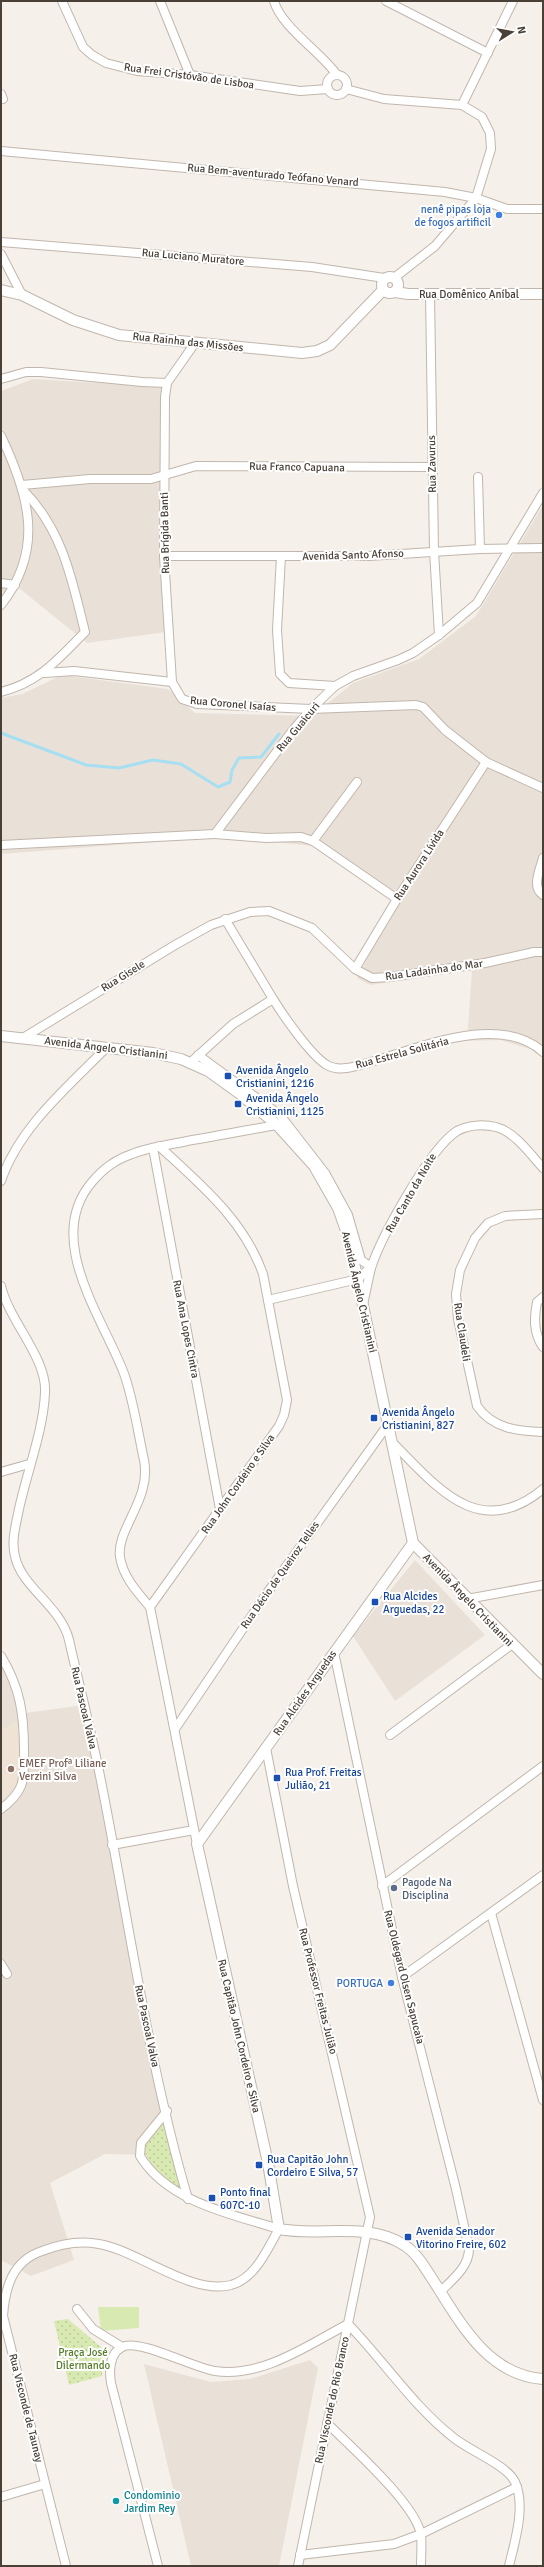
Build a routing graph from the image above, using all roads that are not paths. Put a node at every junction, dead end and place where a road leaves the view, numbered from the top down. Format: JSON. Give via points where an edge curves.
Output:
{"nodes":[{"id":1,"x":62,"y":1,"type":"edge"},
{"id":2,"x":160,"y":1,"type":"edge"},
{"id":3,"x":274,"y":1,"type":"edge"},
{"id":4,"x":386,"y":1,"type":"edge"},
{"id":5,"x":513,"y":1,"type":"edge"},
{"id":6,"x":488,"y":53,"type":"junction"},
{"id":7,"x":190,"y":75,"type":"junction"},
{"id":8,"x":337,"y":75,"type":"junction"},
{"id":9,"x":328,"y":89,"type":"junction"},
{"id":10,"x":346,"y":89,"type":"junction"},
{"id":11,"x":462,"y":105,"type":"junction"},
{"id":12,"x":1,"y":151,"type":"edge"},
{"id":13,"x":476,"y":198,"type":"junction"},
{"id":14,"x":543,"y":209,"type":"edge"},
{"id":15,"x":1,"y":242,"type":"edge"},
{"id":16,"x":1,"y":254,"type":"edge"},
{"id":17,"x":389,"y":278,"type":"junction"},
{"id":18,"x":1,"y":290,"type":"edge"},
{"id":19,"x":383,"y":290,"type":"junction"},
{"id":20,"x":395,"y":292,"type":"junction"},
{"id":21,"x":430,"y":294,"type":"junction"},
{"id":22,"x":543,"y":294,"type":"edge"},
{"id":23,"x":22,"y":295,"type":"junction"},
{"id":24,"x":195,"y":343,"type":"junction"},
{"id":25,"x":1,"y":379,"type":"edge"},
{"id":26,"x":167,"y":383,"type":"junction"},
{"id":27,"x":1,"y":436,"type":"edge"},
{"id":28,"x":432,"y":467,"type":"junction"},
{"id":29,"x":164,"y":476,"type":"junction"},
{"id":30,"x":478,"y":477,"type":"dead end"},
{"id":31,"x":23,"y":488,"type":"junction"},
{"id":32,"x":543,"y":493,"type":"edge"},
{"id":33,"x":480,"y":548,"type":"junction"},
{"id":34,"x":509,"y":548,"type":"junction"},
{"id":35,"x":543,"y":548,"type":"edge"},
{"id":36,"x":434,"y":551,"type":"junction"},
{"id":37,"x":164,"y":556,"type":"junction"},
{"id":38,"x":281,"y":556,"type":"junction"},
{"id":39,"x":1,"y":583,"type":"edge"},
{"id":40,"x":15,"y":585,"type":"junction"},
{"id":41,"x":1,"y":604,"type":"edge"},
{"id":42,"x":439,"y":635,"type":"junction"},
{"id":43,"x":45,"y":673,"type":"junction"},
{"id":44,"x":172,"y":682,"type":"junction"},
{"id":45,"x":335,"y":686,"type":"junction"},
{"id":46,"x":1,"y":692,"type":"edge"},
{"id":47,"x":311,"y":709,"type":"junction"},
{"id":48,"x":486,"y":762,"type":"junction"},
{"id":49,"x":357,"y":782,"type":"dead end"},
{"id":50,"x":543,"y":788,"type":"edge"},
{"id":51,"x":215,"y":834,"type":"junction"},
{"id":52,"x":313,"y":841,"type":"junction"},
{"id":53,"x":1,"y":845,"type":"edge"},
{"id":54,"x":543,"y":858,"type":"edge"},
{"id":55,"x":543,"y":895,"type":"edge"},
{"id":56,"x":397,"y":899,"type":"junction"},
{"id":57,"x":225,"y":919,"type":"junction"},
{"id":58,"x":543,"y":952,"type":"edge"},
{"id":59,"x":355,"y":969,"type":"junction"},
{"id":60,"x":273,"y":999,"type":"junction"},
{"id":61,"x":1,"y":1036,"type":"edge"},
{"id":62,"x":23,"y":1038,"type":"junction"},
{"id":63,"x":107,"y":1047,"type":"junction"},
{"id":64,"x":543,"y":1052,"type":"edge"},
{"id":65,"x":195,"y":1059,"type":"junction"},
{"id":66,"x":277,"y":1125,"type":"junction"},
{"id":67,"x":156,"y":1147,"type":"junction"},
{"id":68,"x":543,"y":1168,"type":"edge"},
{"id":69,"x":1,"y":1181,"type":"edge"},
{"id":70,"x":543,"y":1214,"type":"edge"},
{"id":71,"x":371,"y":1267,"type":"junction"},
{"id":72,"x":358,"y":1279,"type":"junction"},
{"id":73,"x":1,"y":1286,"type":"edge"},
{"id":74,"x":543,"y":1297,"type":"edge"},
{"id":75,"x":268,"y":1300,"type":"junction"},
{"id":76,"x":363,"y":1305,"type":"junction"},
{"id":77,"x":543,"y":1347,"type":"edge"},
{"id":78,"x":389,"y":1423,"type":"junction"},
{"id":79,"x":543,"y":1432,"type":"edge"},
{"id":80,"x":393,"y":1443,"type":"junction"},
{"id":81,"x":29,"y":1464,"type":"junction"},
{"id":82,"x":1,"y":1472,"type":"edge"},
{"id":83,"x":543,"y":1489,"type":"edge"},
{"id":84,"x":220,"y":1509,"type":"junction"},
{"id":85,"x":413,"y":1543,"type":"junction"},
{"id":86,"x":543,"y":1585,"type":"edge"},
{"id":87,"x":467,"y":1599,"type":"junction"},
{"id":88,"x":150,"y":1607,"type":"junction"},
{"id":89,"x":511,"y":1645,"type":"junction"},
{"id":90,"x":334,"y":1652,"type":"junction"},
{"id":91,"x":1,"y":1656,"type":"edge"},
{"id":92,"x":542,"y":1671,"type":"edge"},
{"id":93,"x":175,"y":1729,"type":"junction"},
{"id":94,"x":390,"y":1735,"type":"dead end"},
{"id":95,"x":266,"y":1748,"type":"junction"},
{"id":96,"x":543,"y":1766,"type":"edge"},
{"id":97,"x":1,"y":1809,"type":"edge"},
{"id":98,"x":194,"y":1830,"type":"junction"},
{"id":99,"x":197,"y":1844,"type":"junction"},
{"id":100,"x":112,"y":1845,"type":"junction"},
{"id":101,"x":543,"y":1875,"type":"edge"},
{"id":102,"x":382,"y":1886,"type":"junction"},
{"id":103,"x":490,"y":1913,"type":"junction"},
{"id":104,"x":1,"y":1964,"type":"edge"},
{"id":105,"x":7,"y":1974,"type":"dead end"},
{"id":106,"x":402,"y":1977,"type":"junction"},
{"id":107,"x":543,"y":2095,"type":"edge"},
{"id":108,"x":167,"y":2111,"type":"junction"},
{"id":109,"x":188,"y":2199,"type":"junction"},
{"id":110,"x":279,"y":2229,"type":"junction"},
{"id":111,"x":366,"y":2234,"type":"junction"},
{"id":112,"x":440,"y":2292,"type":"junction"},
{"id":113,"x":77,"y":2309,"type":"dead end"},
{"id":114,"x":348,"y":2324,"type":"junction"},
{"id":115,"x":122,"y":2347,"type":"junction"},
{"id":116,"x":543,"y":2379,"type":"edge"},
{"id":117,"x":327,"y":2423,"type":"junction"},
{"id":118,"x":45,"y":2484,"type":"junction"},
{"id":119,"x":517,"y":2487,"type":"junction"},
{"id":120,"x":1,"y":2497,"type":"edge"},
{"id":121,"x":421,"y":2534,"type":"junction"},
{"id":122,"x":300,"y":2555,"type":"junction"},
{"id":123,"x":66,"y":2566,"type":"edge"},
{"id":124,"x":158,"y":2566,"type":"edge"},
{"id":125,"x":298,"y":2566,"type":"edge"},
{"id":126,"x":421,"y":2566,"type":"edge"},
{"id":127,"x":509,"y":2566,"type":"edge"}],
"edges":[{"from":1,"to":7,"type":"street","name":"Rua Frei Cristóvão de Lisboa","via":[[75,34],[92,55],[106,63],[137,71]]},
{"from":2,"to":7,"type":"street"},
{"from":3,"to":8,"type":"street","via":[[276,9]]},
{"from":4,"to":6,"type":"street"},
{"from":5,"to":6,"type":"street"},
{"from":6,"to":11,"type":"street"},
{"from":7,"to":9,"type":"street","name":"Rua Frei Cristóvão de Lisboa","via":[[300,91]]},
{"from":8,"to":9,"type":"street","via":[[330,78]]},
{"from":8,"to":10,"type":"street","via":[[344,78]]},
{"from":9,"to":10,"type":"street","via":[[337,96]]},
{"from":10,"to":11,"type":"street","via":[[390,100]]},
{"from":11,"to":13,"type":"street","via":[[482,117],[490,133],[491,148]]},
{"from":12,"to":13,"type":"street","name":"Rua Bem-aventurado Teófano Venard","via":[[320,179],[445,192]]},
{"from":13,"to":14,"type":"street","name":"Rua Bem-aventurado Teófano Venard","via":[[507,209]]},
{"from":13,"to":17,"type":"street","via":[[435,246]]},
{"from":15,"to":17,"type":"street","name":"Rua Luciano Muratore","via":[[312,267]]},
{"from":16,"to":23,"type":"street"},
{"from":17,"to":19,"type":"street","via":[[381,282]]},
{"from":17,"to":20,"type":"street","via":[[398,283]]},
{"from":18,"to":23,"type":"street","name":"Rua Rainha das Missões"},
{"from":19,"to":20,"type":"street","via":[[387,293]]},
{"from":19,"to":24,"type":"street","name":"Rua Rainha das Missões","via":[[330,345],[317,351],[302,353]]},
{"from":20,"to":21,"type":"street","name":"Rua Domênico Aníbal"},
{"from":21,"to":22,"type":"street","name":"Rua Domênico Aníbal"},
{"from":21,"to":28,"type":"street","name":"Rua Zavurus"},
{"from":23,"to":24,"type":"street","name":"Rua Rainha das Missões","via":[[99,330],[134,337]]},
{"from":24,"to":26,"type":"street"},
{"from":25,"to":26,"type":"street","via":[[26,372],[41,372]]},
{"from":26,"to":29,"type":"street","name":"Rua Brígida Banti"},
{"from":27,"to":31,"type":"street"},
{"from":28,"to":29,"type":"street","name":"Rua Franco Capuana","via":[[196,466]]},
{"from":28,"to":36,"type":"street","name":"Rua Zavurus"},
{"from":29,"to":31,"type":"street","name":"Rua Franco Capuana","via":[[90,479]]},
{"from":29,"to":37,"type":"street","name":"Rua Brígida Banti"},
{"from":30,"to":33,"type":"street"},
{"from":31,"to":40,"type":"street","via":[[28,550],[24,567]]},
{"from":31,"to":43,"type":"street","via":[[44,512],[56,533],[85,632]]},
{"from":32,"to":34,"type":"street","name":"Rua Guaicuri"},
{"from":33,"to":34,"type":"street","name":"Avenida Santo Afonso"},
{"from":33,"to":36,"type":"street","name":"Avenida Santo Afonso"},
{"from":34,"to":35,"type":"street","name":"Avenida Santo Afonso"},
{"from":34,"to":42,"type":"street","name":"Rua Guaicuri","via":[[477,603]]},
{"from":36,"to":38,"type":"street","name":"Avenida Santo Afonso","via":[[369,556]]},
{"from":36,"to":42,"type":"street","name":"Rua Zavurus"},
{"from":37,"to":38,"type":"street","name":"Avenida Santo Afonso"},
{"from":37,"to":44,"type":"street","name":"Rua Brígida Banti"},
{"from":38,"to":45,"type":"street","via":[[277,630],[280,674],[289,683]]},
{"from":39,"to":40,"type":"street"},
{"from":40,"to":41,"type":"street"},
{"from":42,"to":45,"type":"street","name":"Rua Guaicuri","via":[[398,660],[360,672]]},
{"from":43,"to":44,"type":"street","via":[[74,672]]},
{"from":43,"to":46,"type":"street","via":[[24,685]]},
{"from":44,"to":47,"type":"street","name":"Rua Coronel Isaías","via":[[179,695],[187,702]]},
{"from":45,"to":47,"type":"street","name":"Rua Guaicuri"},
{"from":47,"to":48,"type":"street","name":"Rua Coronel Isaías","via":[[416,705],[423,707],[445,730]]},
{"from":47,"to":51,"type":"street","name":"Rua Guaicuri"},
{"from":48,"to":50,"type":"street","name":"Rua Coronel Isaías"},
{"from":48,"to":56,"type":"street","name":"Rua Aurora Lívida"},
{"from":49,"to":52,"type":"street"},
{"from":51,"to":52,"type":"street","via":[[266,838],[301,837]]},
{"from":51,"to":53,"type":"street"},
{"from":52,"to":56,"type":"street"},
{"from":54,"to":55,"type":"street","via":[[536,886]]},
{"from":56,"to":59,"type":"street","name":"Rua Aurora Lívida"},
{"from":57,"to":59,"type":"street","name":"Rua Ladainha do Mar","via":[[262,910],[301,922],[319,932]]},
{"from":57,"to":60,"type":"street"},
{"from":57,"to":62,"type":"street","name":"Rua Gisele","via":[[149,960]]},
{"from":58,"to":59,"type":"street","name":"Rua Ladainha do Mar","via":[[390,978],[372,978]]},
{"from":60,"to":64,"type":"street","name":"Rua Estrela Solitária","via":[[320,1060],[336,1068],[361,1065],[477,1034],[503,1035],[528,1042]]},
{"from":60,"to":65,"type":"street","via":[[233,1024]]},
{"from":61,"to":62,"type":"street","name":"Avenida Ângelo Cristianini"},
{"from":62,"to":63,"type":"street","name":"Avenida Ângelo Cristianini"},
{"from":63,"to":65,"type":"street","name":"Avenida Ângelo Cristianini"},
{"from":63,"to":69,"type":"street","via":[[49,1107],[17,1148]]},
{"from":65,"to":66,"type":"street","name":"Avenida Ângelo Cristianini"},
{"from":65,"to":71,"type":"street","via":[[280,1115],[325,1173],[348,1215],[361,1260]]},
{"from":66,"to":67,"type":"street"},
{"from":66,"to":72,"type":"street","name":"Avenida Ângelo Cristianini","via":[[314,1166],[332,1196],[349,1239]]},
{"from":67,"to":75,"type":"street","name":"Rua John Cordeiro e Silva","via":[[215,1199],[247,1237],[263,1274]]},
{"from":67,"to":84,"type":"street","name":"Rua Ana Lopes Cintra"},
{"from":67,"to":88,"type":"street","via":[[133,1153],[103,1169],[79,1202],[73,1229],[84,1283],[95,1315],[123,1371],[144,1462],[144,1484],[121,1545],[120,1557],[128,1579]]},
{"from":68,"to":71,"type":"street","name":"Rua Canto da Noite","via":[[514,1137],[496,1128],[468,1127],[458,1131],[438,1148],[426,1164]]},
{"from":70,"to":79,"type":"street","name":"Rua Claudeli","via":[[505,1216],[488,1223],[464,1257],[456,1294],[458,1319],[477,1406],[487,1418],[502,1426]]},
{"from":71,"to":72,"type":"street","name":"Rua Canto da Noite"},
{"from":71,"to":76,"type":"street","name":"Rua Canto da Noite"},
{"from":72,"to":75,"type":"street"},
{"from":72,"to":76,"type":"street","name":"Avenida Ângelo Cristianini"},
{"from":73,"to":81,"type":"street","name":"Rua Pascoal Valva","via":[[13,1318],[44,1380],[41,1420]]},
{"from":74,"to":77,"type":"street","via":[[537,1302],[535,1324],[536,1334]]},
{"from":75,"to":84,"type":"street","name":"Rua John Cordeiro e Silva","via":[[286,1384],[286,1407],[279,1426]]},
{"from":76,"to":78,"type":"street","name":"Avenida Ângelo Cristianini"},
{"from":78,"to":80,"type":"street","name":"Avenida Ângelo Cristianini"},
{"from":78,"to":93,"type":"street","name":"Rua Décio de Queiroz Telles","via":[[269,1590]]},
{"from":80,"to":83,"type":"street","via":[[440,1490],[470,1508],[500,1509],[517,1504]]},
{"from":80,"to":85,"type":"street","name":"Avenida Ângelo Cristianini"},
{"from":81,"to":82,"type":"street"},
{"from":81,"to":100,"type":"street","name":"Rua Pascoal Valva","via":[[14,1532],[15,1559],[21,1572],[56,1613],[68,1636],[99,1770]]},
{"from":84,"to":88,"type":"street","name":"Rua John Cordeiro e Silva"},
{"from":85,"to":87,"type":"street","name":"Avenida Ângelo Cristianini"},
{"from":85,"to":90,"type":"street","name":"Rua Alcides Arguedas"},
{"from":86,"to":87,"type":"street"},
{"from":87,"to":89,"type":"street","name":"Avenida Ângelo Cristianini"},
{"from":88,"to":93,"type":"street"},
{"from":89,"to":92,"type":"street","name":"Avenida Ângelo Cristianini"},
{"from":89,"to":94,"type":"street"},
{"from":90,"to":95,"type":"street","name":"Rua Alcides Arguedas","via":[[314,1684]]},
{"from":90,"to":102,"type":"street","name":"Rua Oldegard Olsen Sapucaia"},
{"from":91,"to":97,"type":"street","via":[[11,1672],[22,1702],[24,1757],[20,1787]]},
{"from":93,"to":98,"type":"street"},
{"from":95,"to":99,"type":"street","name":"Rua Alcides Arguedas"},
{"from":95,"to":111,"type":"street","name":"Rua Professor Freitas Julião","via":[[292,1886],[368,2200],[370,2217]]},
{"from":96,"to":102,"type":"street"},
{"from":98,"to":99,"type":"street"},
{"from":98,"to":100,"type":"street"},
{"from":99,"to":110,"type":"street","name":"Rua Capitão John Cordeiro e Silva","via":[[268,2163]]},
{"from":100,"to":108,"type":"street","name":"Rua Pascoal Valva","via":[[142,2005]]},
{"from":101,"to":103,"type":"street"},
{"from":102,"to":106,"type":"street","name":"Rua Oldegard Olsen Sapucaia"},
{"from":103,"to":106,"type":"street"},
{"from":103,"to":107,"type":"street"},
{"from":104,"to":105,"type":"street"},
{"from":106,"to":112,"type":"street","name":"Rua Oldegard Olsen Sapucaia","via":[[456,2189],[469,2255],[463,2267]]},
{"from":108,"to":109,"type":"street","name":"Rua Pascoal Valva"},
{"from":108,"to":109,"type":"street","via":[[143,2139],[139,2148],[140,2156],[168,2185]]},
{"from":109,"to":110,"type":"street"},
{"from":110,"to":111,"type":"street"},
{"from":110,"to":118,"type":"street","name":"Rua Visconde de Taunay","via":[[252,2272],[241,2281],[219,2287],[192,2282],[110,2247],[82,2243],[64,2244],[37,2252],[13,2272],[7,2284],[3,2316]]},
{"from":111,"to":112,"type":"street","via":[[394,2240],[411,2250]]},
{"from":111,"to":114,"type":"street","name":"Rua Visconde do Rio Branco"},
{"from":112,"to":116,"type":"street","via":[[454,2316],[489,2357],[518,2374]]},
{"from":113,"to":115,"type":"street","via":[[93,2330]]},
{"from":114,"to":115,"type":"street","via":[[273,2362],[237,2371],[215,2371],[185,2363],[153,2349]]},
{"from":114,"to":117,"type":"street","name":"Rua Visconde do Rio Branco"},
{"from":114,"to":119,"type":"street","via":[[440,2426],[472,2451],[503,2467]]},
{"from":115,"to":124,"type":"street","via":[[110,2365],[111,2383]]},
{"from":117,"to":121,"type":"street","via":[[388,2485],[406,2507]]},
{"from":117,"to":122,"type":"street","name":"Rua Visconde do Rio Branco"},
{"from":118,"to":120,"type":"street"},
{"from":118,"to":123,"type":"street","name":"Rua Visconde de Taunay"},
{"from":119,"to":121,"type":"street"},
{"from":119,"to":127,"type":"street","via":[[518,2517]]},
{"from":121,"to":122,"type":"street","via":[[394,2544]]},
{"from":121,"to":126,"type":"street"},
{"from":122,"to":125,"type":"street","name":"Rua Visconde do Rio Branco"}]}
